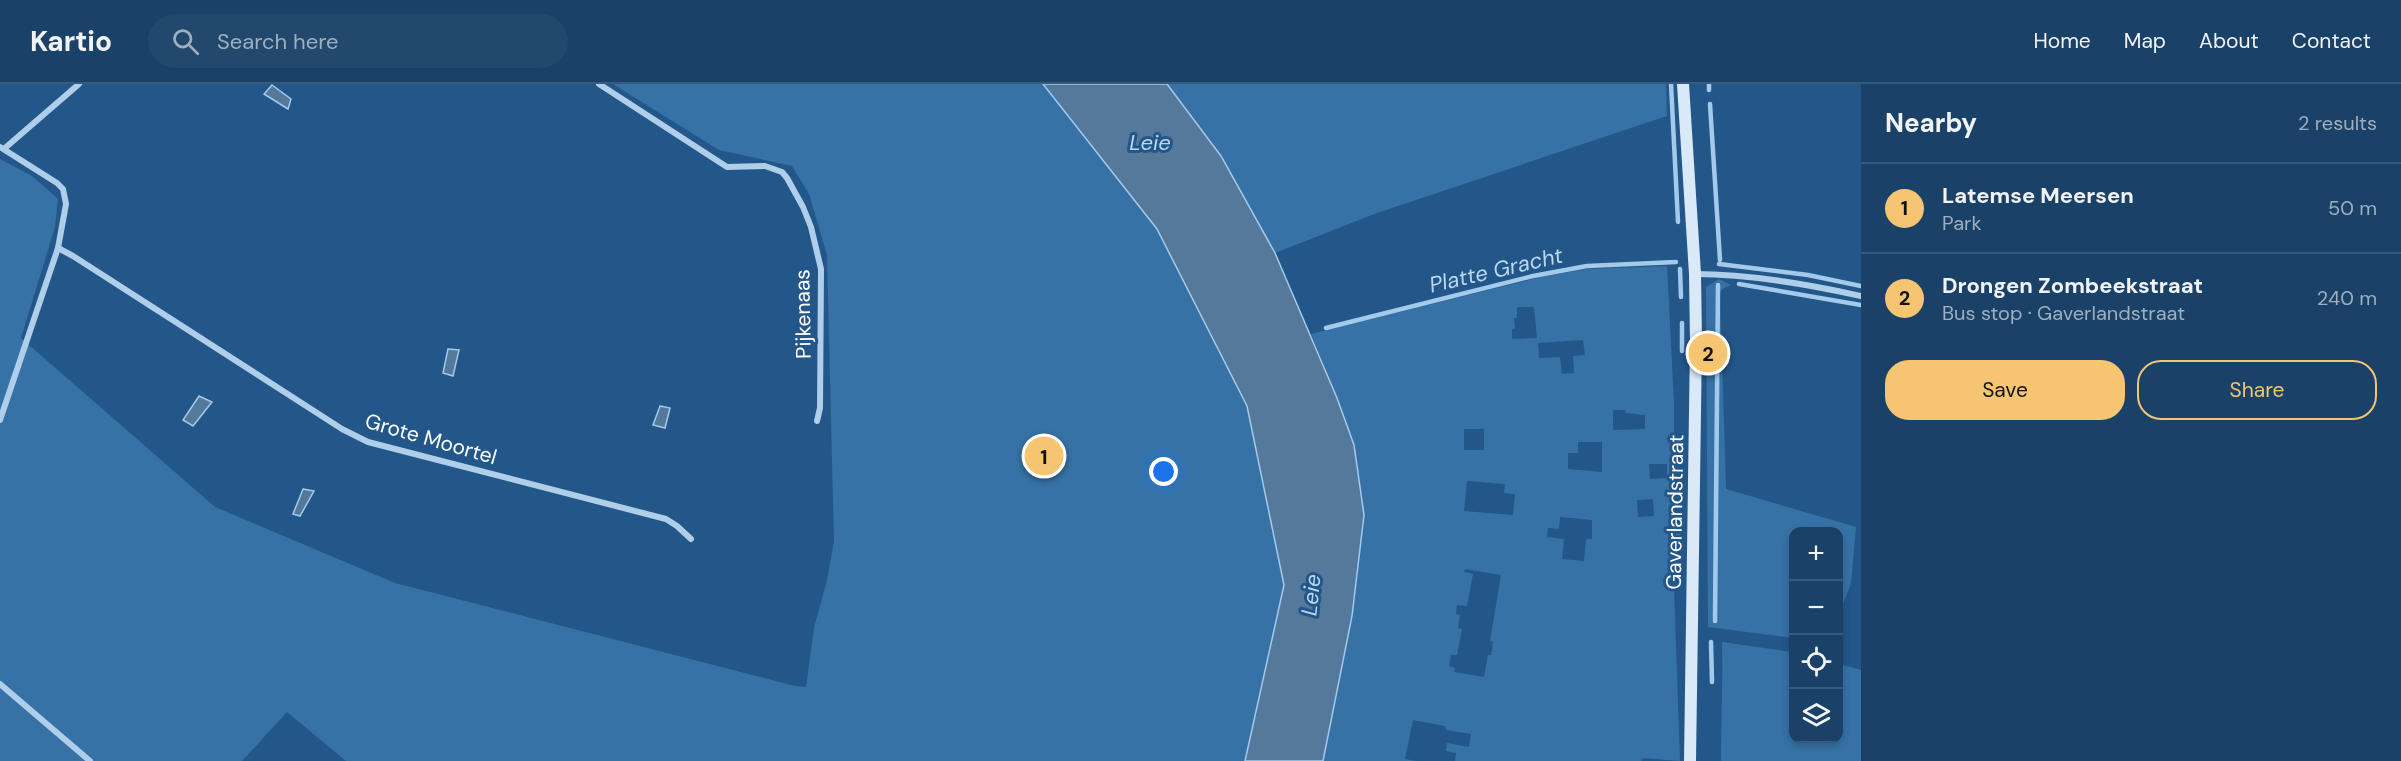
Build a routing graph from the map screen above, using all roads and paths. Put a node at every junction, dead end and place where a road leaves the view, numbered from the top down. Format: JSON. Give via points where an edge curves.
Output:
{"nodes":[{"id":1,"x":79,"y":84,"type":"edge"},
{"id":2,"x":599,"y":84,"type":"edge"},
{"id":3,"x":1683,"y":84,"type":"edge"},
{"id":4,"x":3,"y":147,"type":"edge"},
{"id":5,"x":58,"y":248,"type":"junction"},
{"id":6,"x":1694,"y":269,"type":"junction"},
{"id":7,"x":1861,"y":296,"type":"edge"},
{"id":8,"x":0,"y":420,"type":"edge"},
{"id":9,"x":817,"y":421,"type":"dead end"},
{"id":10,"x":691,"y":539,"type":"dead end"},
{"id":11,"x":0,"y":684,"type":"edge"},
{"id":12,"x":90,"y":761,"type":"edge"},
{"id":13,"x":1690,"y":761,"type":"edge"}],
"edges":[{"from":1,"to":4,"type":"street"},
{"from":2,"to":9,"type":"street","name":"Pijkenaas","via":[[727,167],[765,166],[787,178],[807,217],[821,269]]},
{"from":3,"to":6,"type":"main road","name":"Gaverlandstraat"},
{"from":4,"to":5,"type":"street","via":[[63,189],[66,204]]},
{"from":5,"to":8,"type":"street"},
{"from":5,"to":10,"type":"street","name":"Grote Moortel","via":[[368,442],[666,519]]},
{"from":6,"to":7,"type":"street"},
{"from":6,"to":13,"type":"main road","name":"Gaverlandstraat"},
{"from":11,"to":12,"type":"street"}]}
